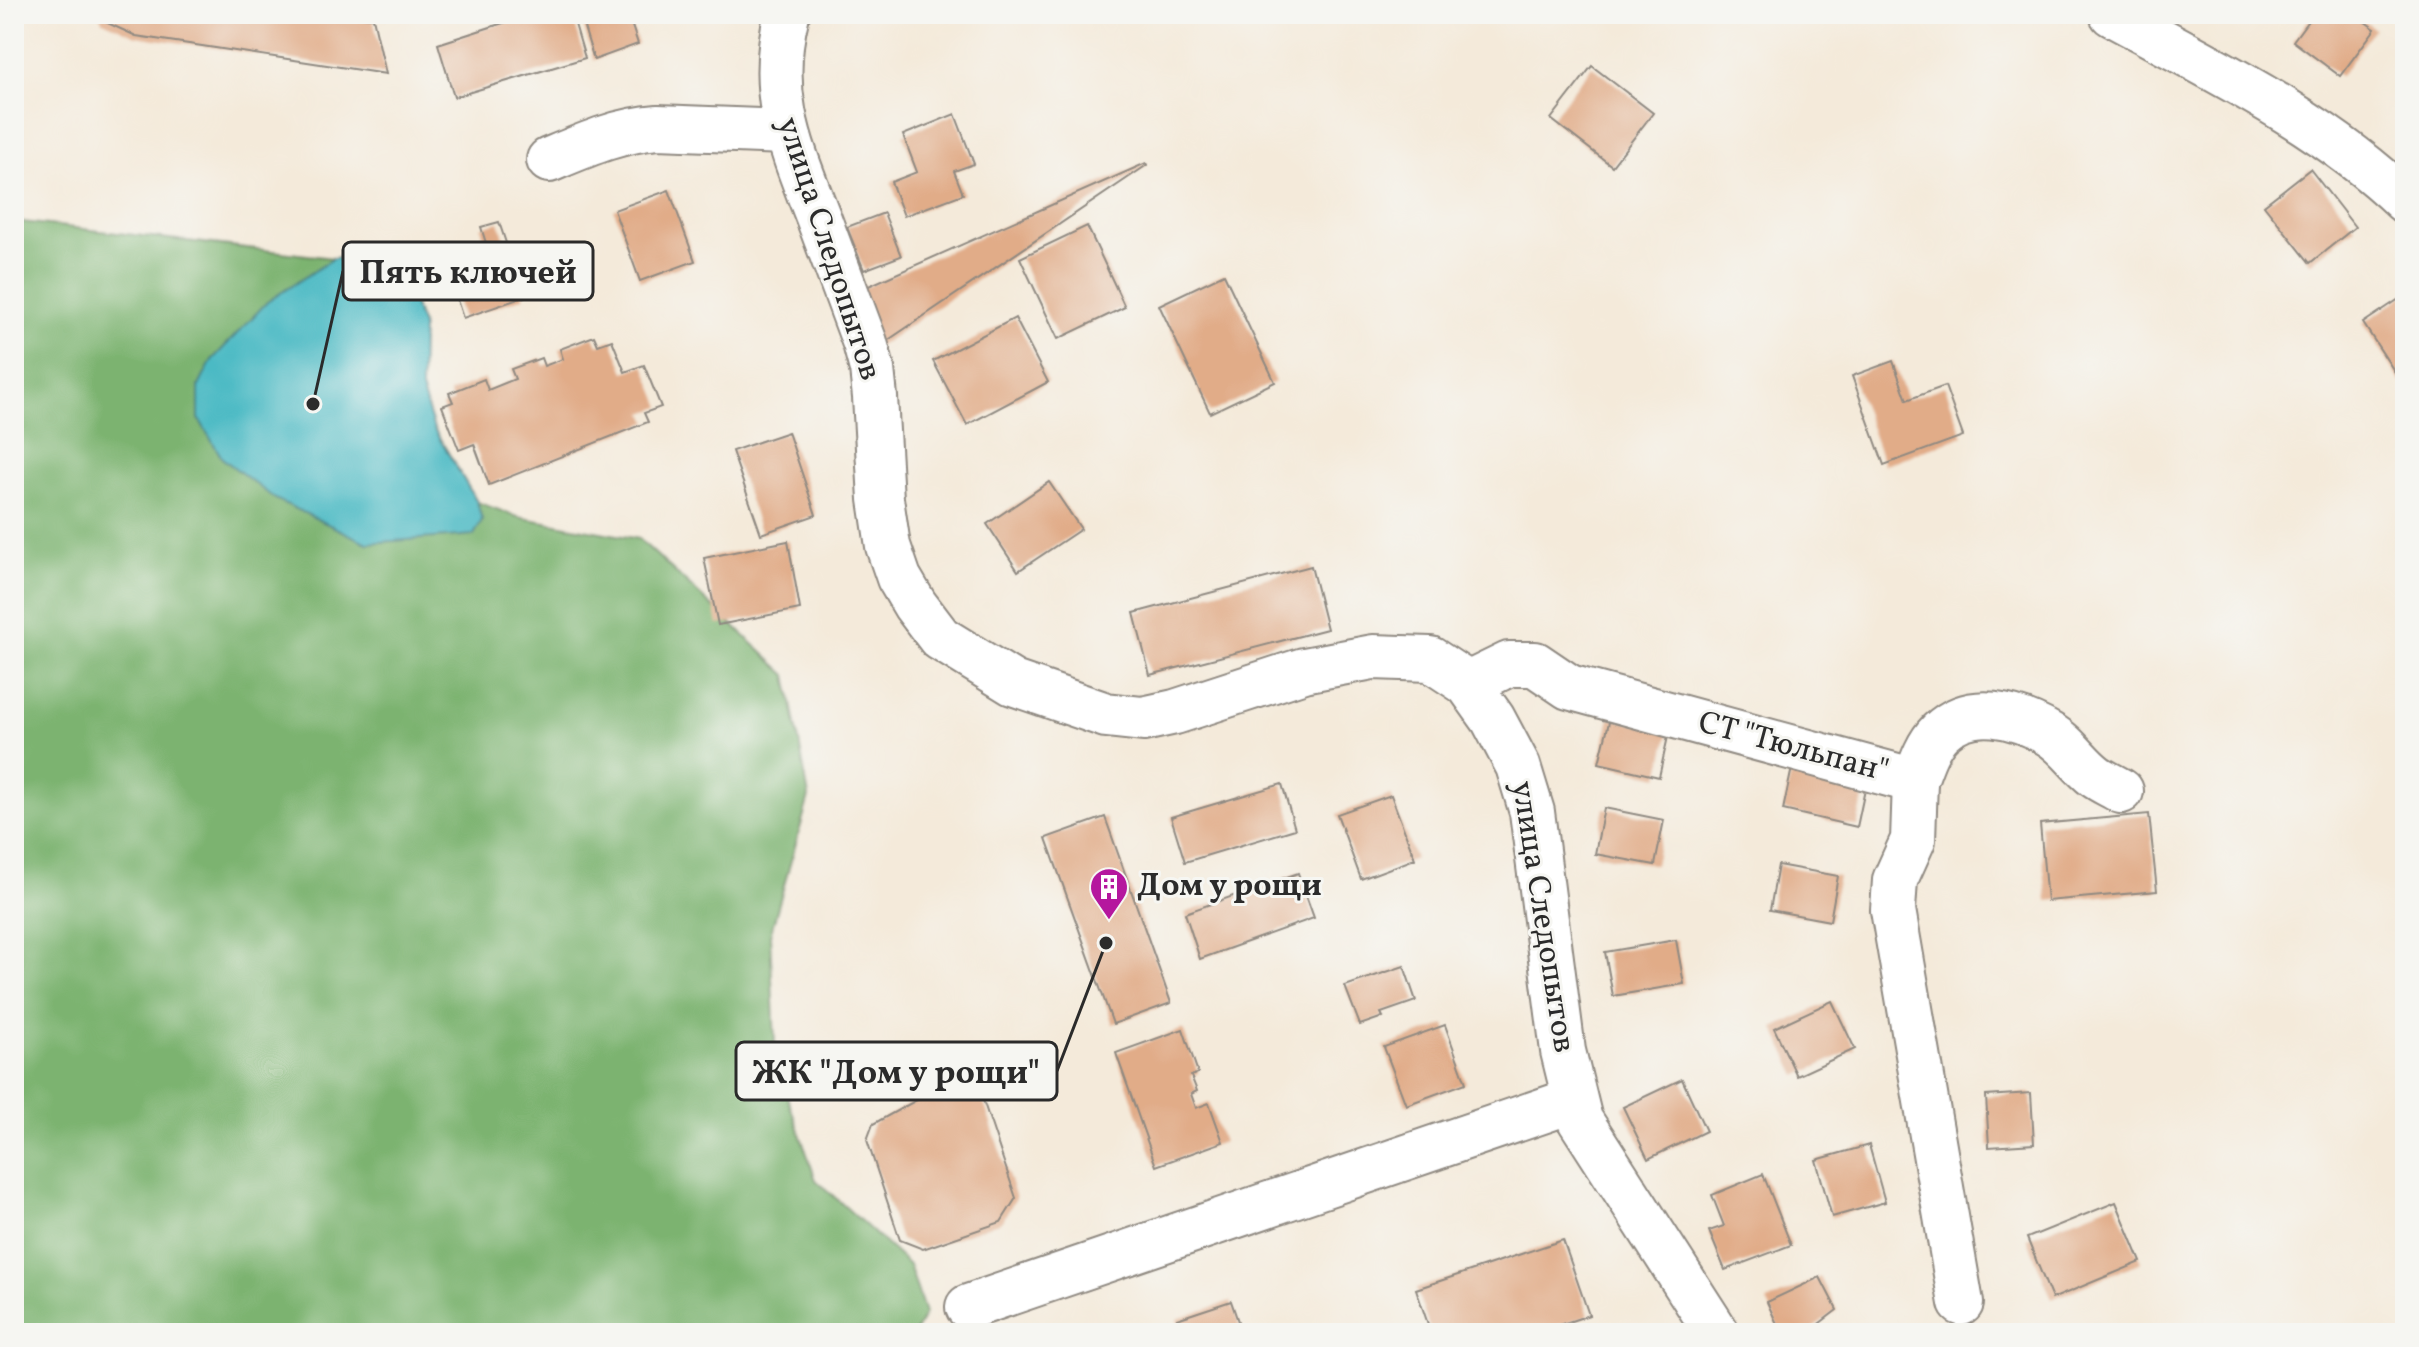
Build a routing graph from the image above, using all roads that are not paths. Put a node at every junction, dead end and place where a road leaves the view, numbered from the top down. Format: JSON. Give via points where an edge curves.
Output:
{"nodes":[{"id":1,"x":787,"y":14,"type":"edge"},
{"id":2,"x":2112,"y":14,"type":"edge"},
{"id":3,"x":785,"y":132,"type":"junction"},
{"id":4,"x":549,"y":160,"type":"dead end"},
{"id":5,"x":2405,"y":201,"type":"edge"},
{"id":6,"x":1468,"y":684,"type":"junction"},
{"id":7,"x":1915,"y":781,"type":"junction"},
{"id":8,"x":2121,"y":791,"type":"dead end"},
{"id":9,"x":1574,"y":1100,"type":"junction"},
{"id":10,"x":1961,"y":1303,"type":"dead end"},
{"id":11,"x":968,"y":1307,"type":"dead end"},
{"id":12,"x":1717,"y":1333,"type":"edge"}],
"edges":[{"from":1,"to":3,"type":"street","name":"улица Следопытов","via":[[778,83]]},
{"from":2,"to":5,"type":"street","via":[[2313,128],[2371,168]]},
{"from":3,"to":4,"type":"street","via":[[638,128]]},
{"from":3,"to":6,"type":"street","name":"улица Следопытов","via":[[872,369],[888,546],[899,578],[940,638],[1013,683],[1106,715],[1143,719],[1304,670],[1373,657],[1430,659]]},
{"from":6,"to":7,"type":"street","name":"СТ \"Тюльпан\"","via":[[1509,664],[1535,664],[1569,687]]},
{"from":6,"to":9,"type":"street","name":"улица Следопытов","via":[[1518,766],[1532,812]]},
{"from":7,"to":8,"type":"street","name":"СТ \"Тюльпан\"","via":[[1941,731],[1966,717],[1990,713],[2051,735],[2094,775]]},
{"from":7,"to":10,"type":"street","via":[[1913,840],[1895,880],[1893,910]]},
{"from":9,"to":11,"type":"street"},
{"from":9,"to":12,"type":"street","name":"улица Следопытов","via":[[1580,1120]]}]}
